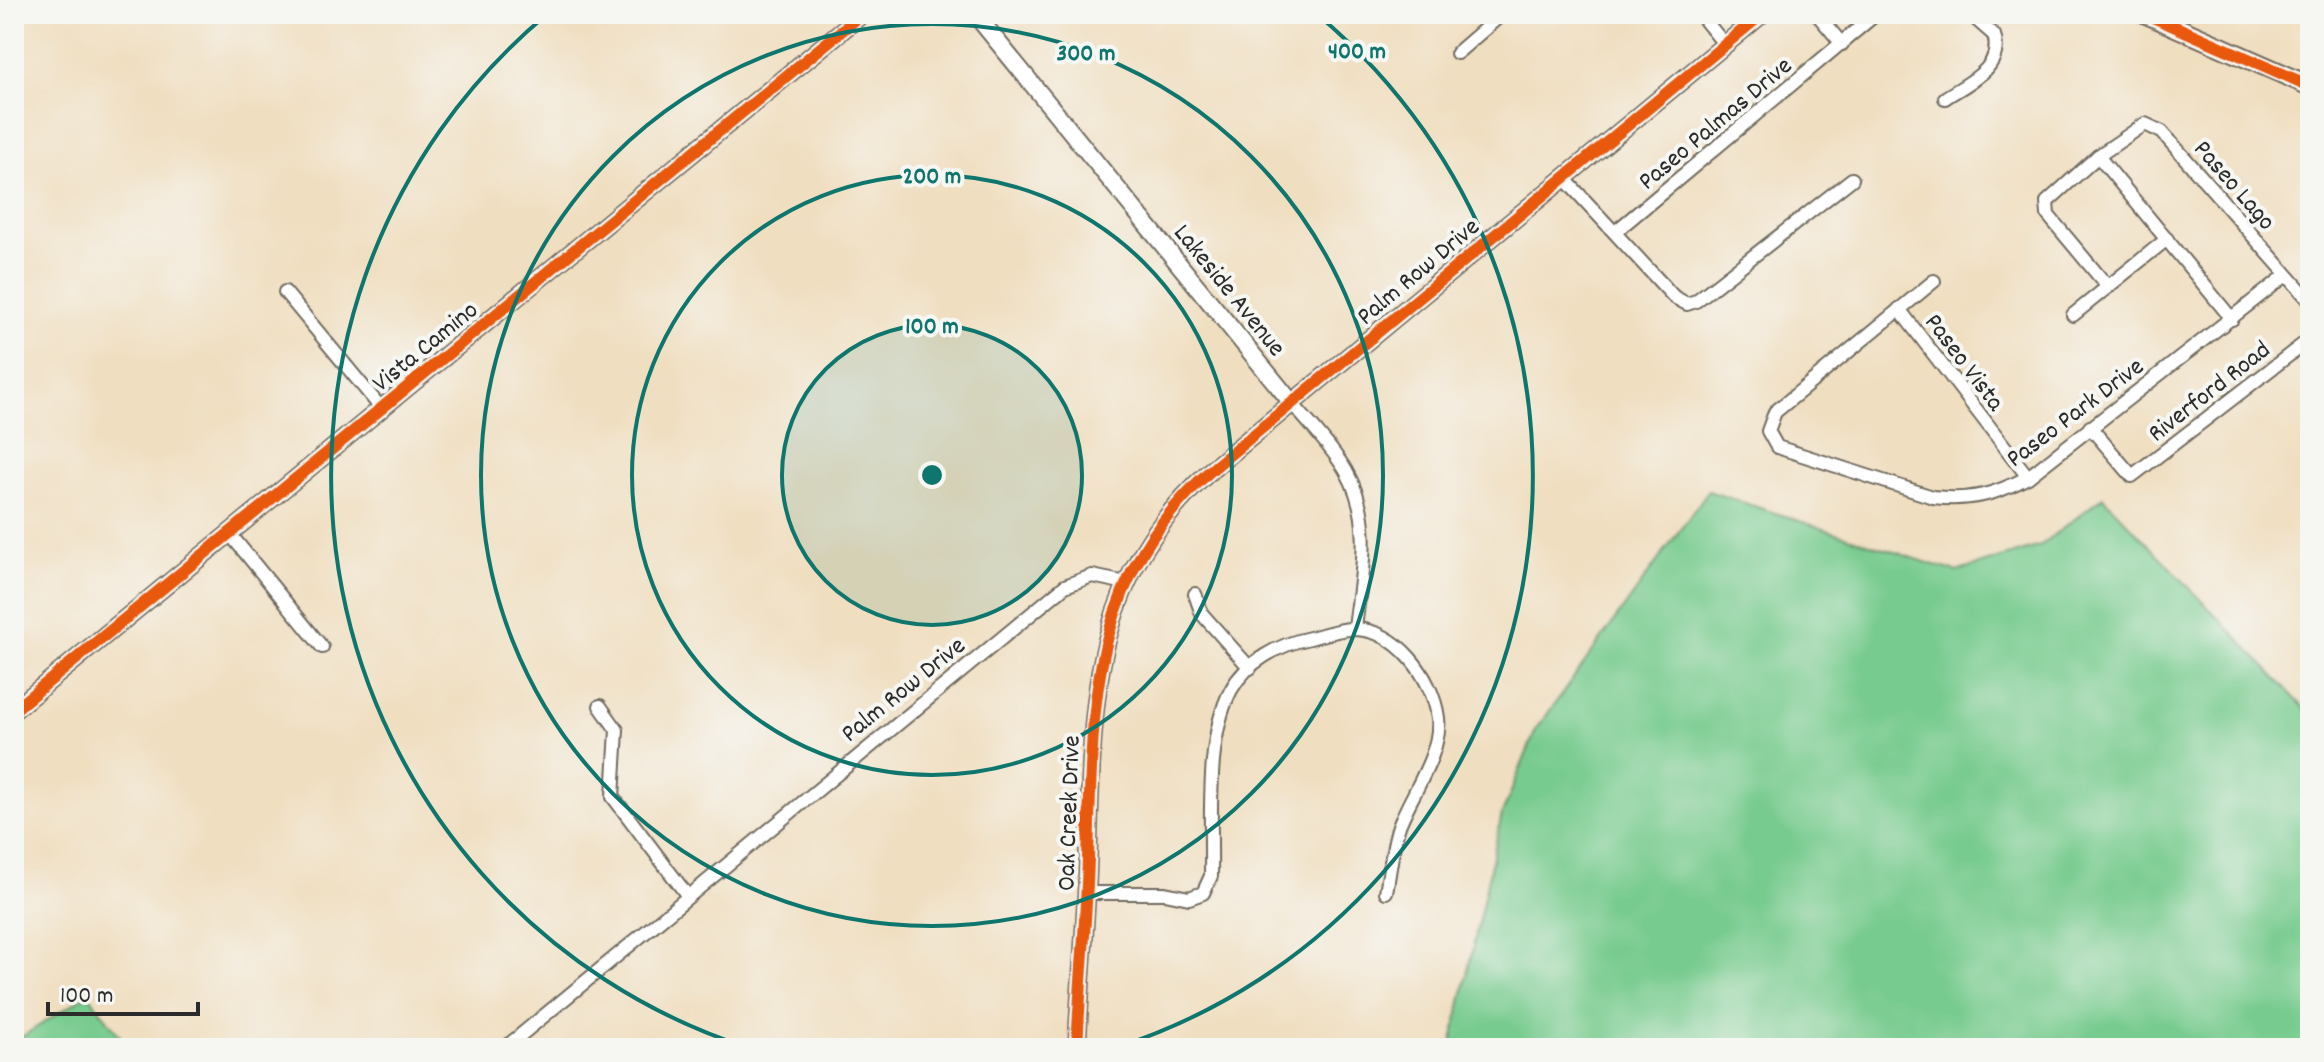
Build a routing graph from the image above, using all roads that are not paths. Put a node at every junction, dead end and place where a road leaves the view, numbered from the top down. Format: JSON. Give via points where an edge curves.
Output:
{"nodes":[{"id":1,"x":862,"y":14,"type":"edge"},
{"id":2,"x":975,"y":14,"type":"edge"},
{"id":3,"x":1502,"y":14,"type":"edge"},
{"id":4,"x":1700,"y":14,"type":"edge"},
{"id":5,"x":1762,"y":14,"type":"edge"},
{"id":6,"x":1817,"y":14,"type":"edge"},
{"id":7,"x":1876,"y":14,"type":"edge"},
{"id":8,"x":1970,"y":14,"type":"edge"},
{"id":9,"x":2146,"y":14,"type":"edge"},
{"id":10,"x":1842,"y":44,"type":"junction"},
{"id":11,"x":1725,"y":45,"type":"junction"},
{"id":12,"x":1457,"y":53,"type":"dead end"},
{"id":13,"x":2310,"y":86,"type":"edge"},
{"id":14,"x":1945,"y":98,"type":"dead end"},
{"id":15,"x":2098,"y":156,"type":"junction"},
{"id":16,"x":1564,"y":178,"type":"junction"},
{"id":17,"x":1852,"y":179,"type":"dead end"},
{"id":18,"x":1615,"y":232,"type":"junction"},
{"id":19,"x":2167,"y":239,"type":"junction"},
{"id":20,"x":2285,"y":276,"type":"junction"},
{"id":21,"x":1934,"y":281,"type":"dead end"},
{"id":22,"x":2108,"y":287,"type":"junction"},
{"id":23,"x":285,"y":292,"type":"dead end"},
{"id":24,"x":2310,"y":301,"type":"edge"},
{"id":25,"x":1899,"y":309,"type":"junction"},
{"id":26,"x":2073,"y":315,"type":"dead end"},
{"id":27,"x":2232,"y":319,"type":"junction"},
{"id":28,"x":2310,"y":339,"type":"edge"},
{"id":29,"x":1292,"y":403,"type":"junction"},
{"id":30,"x":381,"y":408,"type":"junction"},
{"id":31,"x":2090,"y":427,"type":"junction"},
{"id":32,"x":2028,"y":477,"type":"junction"},
{"id":33,"x":230,"y":534,"type":"junction"},
{"id":34,"x":1126,"y":583,"type":"junction"},
{"id":35,"x":1195,"y":594,"type":"dead end"},
{"id":36,"x":1355,"y":628,"type":"junction"},
{"id":37,"x":322,"y":647,"type":"dead end"},
{"id":38,"x":1250,"y":668,"type":"junction"},
{"id":39,"x":600,"y":706,"type":"dead end"},
{"id":40,"x":14,"y":710,"type":"edge"},
{"id":41,"x":1386,"y":892,"type":"dead end"},
{"id":42,"x":1087,"y":893,"type":"junction"},
{"id":43,"x":687,"y":895,"type":"junction"},
{"id":44,"x":505,"y":1048,"type":"edge"},
{"id":45,"x":1077,"y":1048,"type":"edge"}],
"edges":[{"from":1,"to":30,"type":"street","name":"Vista Camino"},
{"from":2,"to":29,"type":"street","name":"Lakeside Avenue"},
{"from":3,"to":12,"type":"street"},
{"from":4,"to":11,"type":"street"},
{"from":5,"to":11,"type":"street","name":"Palm Row Drive"},
{"from":6,"to":10,"type":"street"},
{"from":7,"to":10,"type":"street","name":"Paseo Palmas Drive"},
{"from":8,"to":14,"type":"street","via":[[1994,35],[1995,58],[1988,69]]},
{"from":9,"to":13,"type":"main road"},
{"from":10,"to":18,"type":"street","name":"Paseo Palmas Drive"},
{"from":11,"to":16,"type":"street","name":"Palm Row Drive"},
{"from":15,"to":19,"type":"street"},
{"from":15,"to":20,"type":"street","name":"Paseo Lago","via":[[2139,127],[2157,127]]},
{"from":15,"to":22,"type":"street","via":[[2047,202],[2048,215]]},
{"from":16,"to":18,"type":"street"},
{"from":16,"to":29,"type":"street","name":"Palm Row Drive"},
{"from":17,"to":18,"type":"street","via":[[1692,303],[1678,301]]},
{"from":19,"to":22,"type":"street"},
{"from":19,"to":27,"type":"street"},
{"from":20,"to":24,"type":"street","name":"Paseo Lago"},
{"from":20,"to":27,"type":"street","name":"Paseo Park Drive"},
{"from":21,"to":25,"type":"street","name":"Paseo Park Drive"},
{"from":22,"to":26,"type":"street"},
{"from":23,"to":30,"type":"street"},
{"from":25,"to":32,"type":"street","name":"Paseo Vista"},
{"from":25,"to":32,"type":"street","name":"Paseo Park Drive","via":[[1775,412],[1768,431],[1777,447],[1933,497],[1960,500],[1996,494]]},
{"from":27,"to":31,"type":"street","name":"Paseo Park Drive"},
{"from":28,"to":31,"type":"street","name":"Riverford Road","via":[[2132,476]]},
{"from":29,"to":34,"type":"street","name":"Palm Row Drive","via":[[1183,498],[1151,538]]},
{"from":29,"to":36,"type":"street","name":"Lakeside Avenue","via":[[1345,469],[1358,496],[1365,527]]},
{"from":30,"to":33,"type":"street","name":"Vista Camino"},
{"from":31,"to":32,"type":"street","name":"Paseo Park Drive"},
{"from":33,"to":37,"type":"street"},
{"from":33,"to":40,"type":"street","name":"Vista Camino"},
{"from":34,"to":42,"type":"street","name":"Oak Creek Drive","via":[[1099,662]]},
{"from":34,"to":43,"type":"street","name":"Palm Row Drive","via":[[1092,576],[1065,586]]},
{"from":35,"to":38,"type":"street","via":[[1202,614]]},
{"from":36,"to":38,"type":"street","via":[[1293,642]]},
{"from":36,"to":41,"type":"street","via":[[1399,646],[1435,700],[1439,722],[1432,753],[1398,830]]},
{"from":38,"to":42,"type":"street","via":[[1232,688],[1216,737],[1211,876],[1206,889],[1189,898]]},
{"from":39,"to":43,"type":"street","via":[[617,730],[613,797]]},
{"from":42,"to":45,"type":"street","name":"Oak Creek Drive"},
{"from":43,"to":44,"type":"street","name":"Palm Row Drive"}]}
